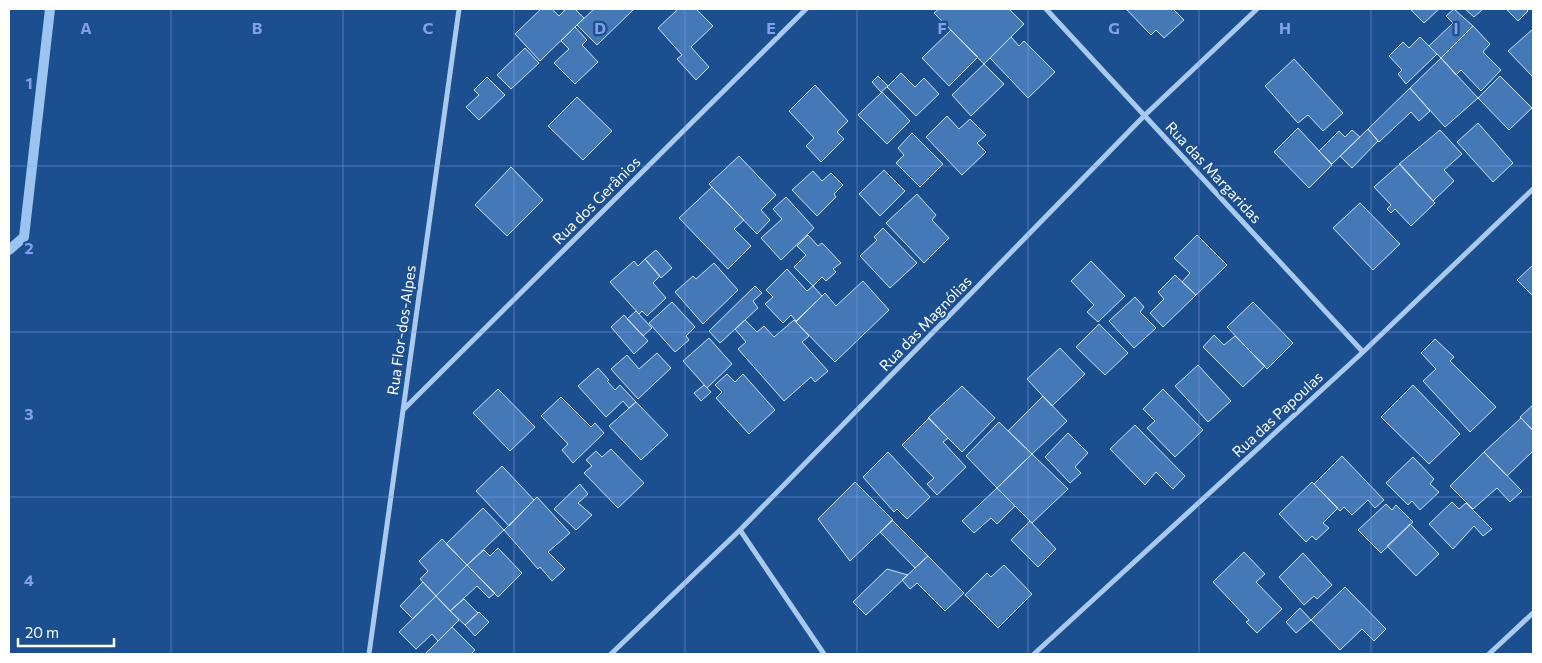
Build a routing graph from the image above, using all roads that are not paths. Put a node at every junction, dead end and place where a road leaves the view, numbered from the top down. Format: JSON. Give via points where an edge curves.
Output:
{"nodes":[{"id":1,"x":459,"y":9,"type":"edge"},
{"id":2,"x":806,"y":9,"type":"edge"},
{"id":3,"x":1046,"y":9,"type":"edge"},
{"id":4,"x":1257,"y":9,"type":"edge"},
{"id":5,"x":1145,"y":115,"type":"junction"},
{"id":6,"x":1533,"y":189,"type":"edge"},
{"id":7,"x":1363,"y":352,"type":"junction"},
{"id":8,"x":403,"y":410,"type":"junction"},
{"id":9,"x":740,"y":530,"type":"junction"},
{"id":10,"x":1533,"y":612,"type":"edge"},
{"id":11,"x":370,"y":654,"type":"edge"},
{"id":12,"x":611,"y":654,"type":"edge"},
{"id":13,"x":824,"y":654,"type":"edge"},
{"id":14,"x":1034,"y":654,"type":"edge"},
{"id":15,"x":1489,"y":654,"type":"edge"}],
"edges":[{"from":1,"to":8,"type":"street","name":"Rua Flor-dos-Alpes"},
{"from":2,"to":8,"type":"street","name":"Rua dos Gerânios"},
{"from":3,"to":5,"type":"street","name":"Rua das Margaridas"},
{"from":4,"to":5,"type":"street","name":"Rua das Magnólias"},
{"from":5,"to":7,"type":"street","name":"Rua das Margaridas"},
{"from":5,"to":9,"type":"street","name":"Rua das Magnólias"},
{"from":6,"to":7,"type":"street","name":"Rua das Papoulas"},
{"from":7,"to":14,"type":"street","name":"Rua das Papoulas"},
{"from":8,"to":11,"type":"street","name":"Rua Flor-dos-Alpes"},
{"from":9,"to":12,"type":"street","name":"Rua das Magnólias"},
{"from":9,"to":13,"type":"street"},
{"from":10,"to":15,"type":"street"}]}
